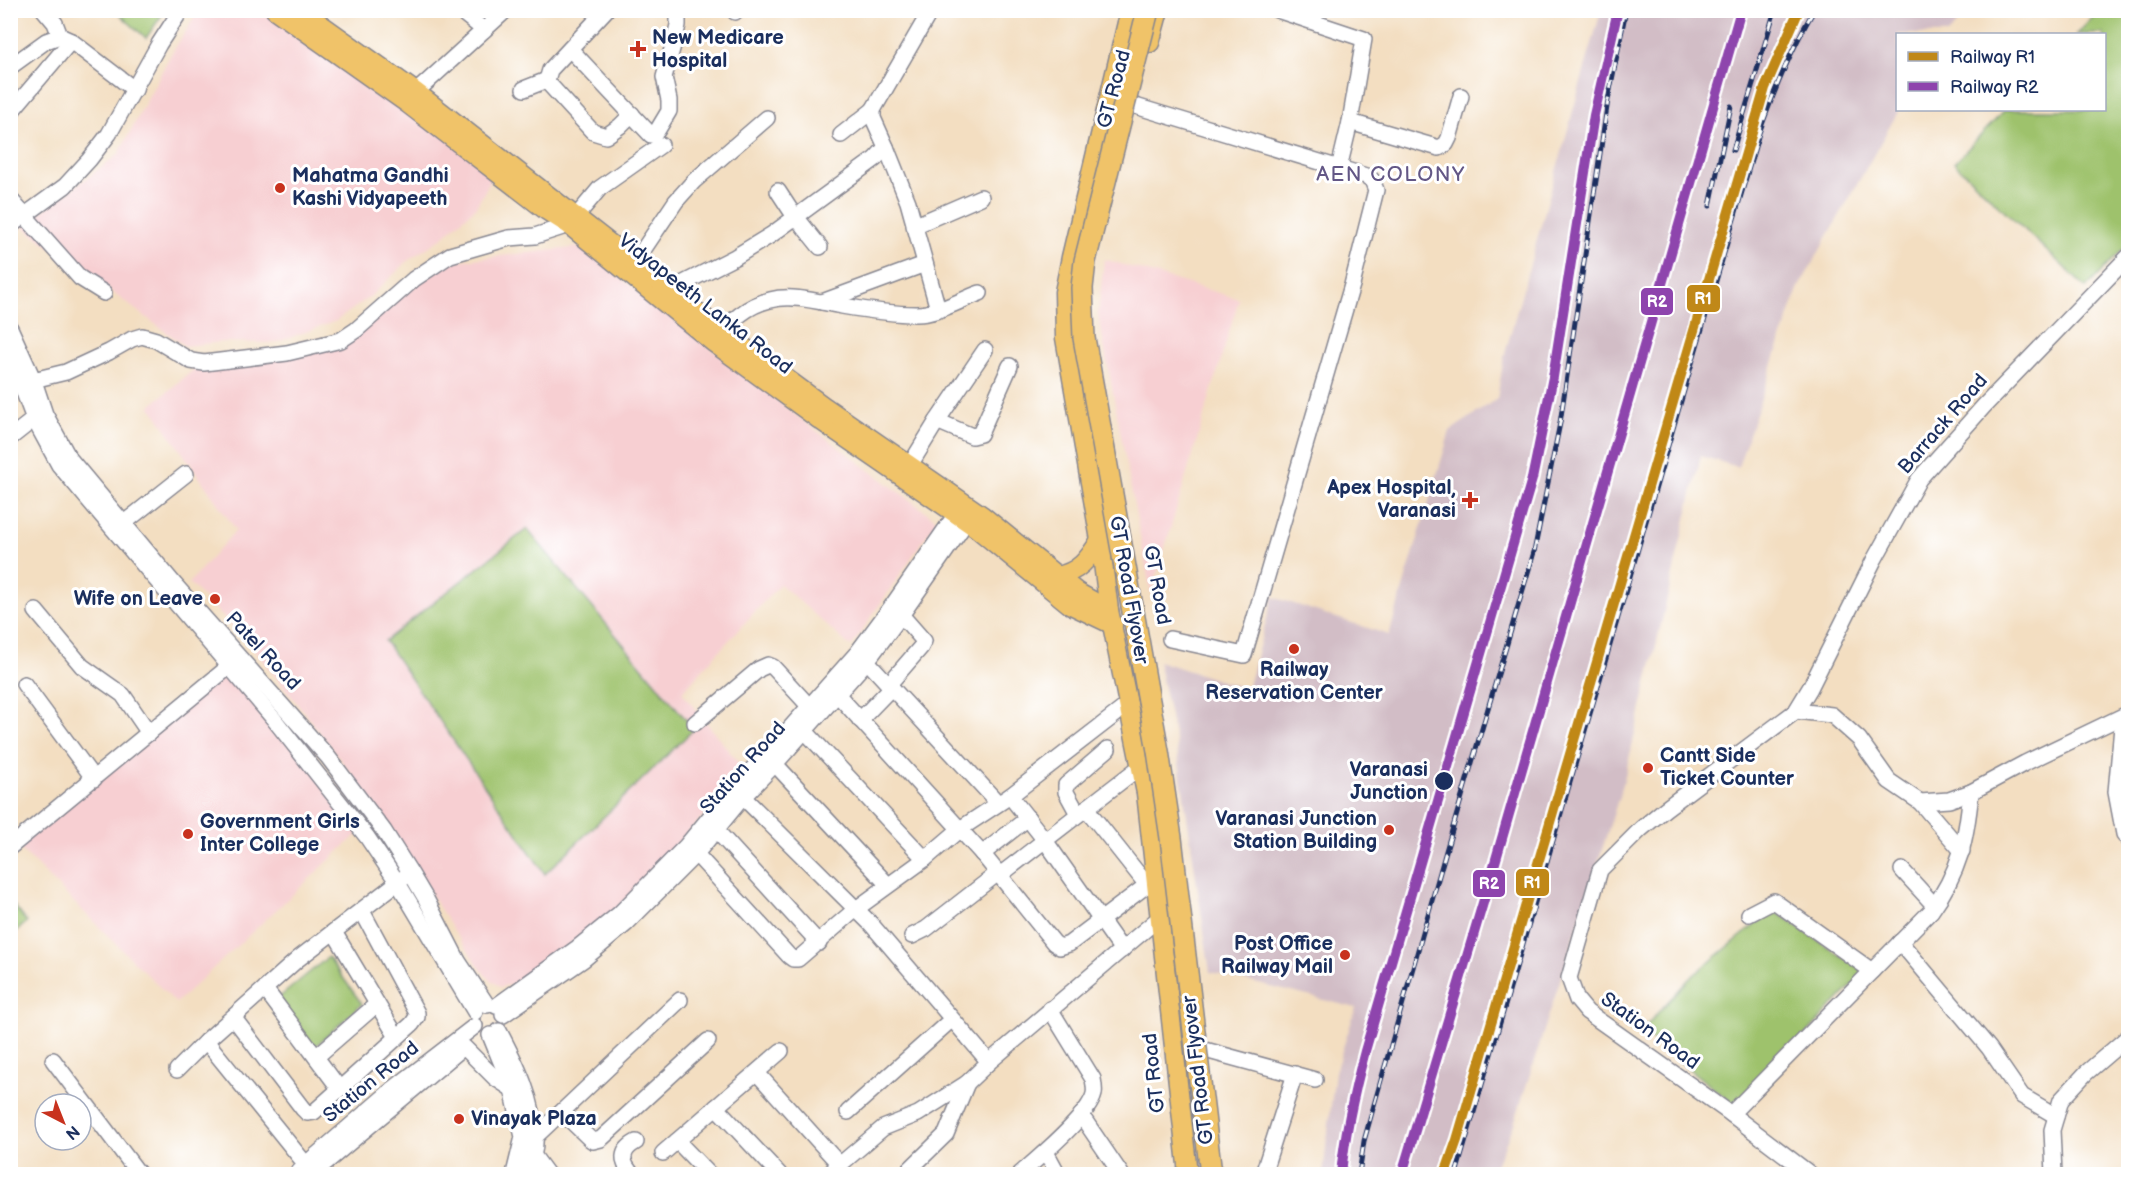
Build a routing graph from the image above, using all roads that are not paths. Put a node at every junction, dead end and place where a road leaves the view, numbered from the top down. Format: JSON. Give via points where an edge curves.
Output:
{"nodes":[{"id":1,"x":45,"y":10,"type":"edge"},
{"id":2,"x":181,"y":10,"type":"edge"},
{"id":3,"x":275,"y":10,"type":"edge"},
{"id":4,"x":301,"y":10,"type":"edge"},
{"id":5,"x":459,"y":10,"type":"edge"},
{"id":6,"x":506,"y":10,"type":"edge"},
{"id":7,"x":606,"y":10,"type":"edge"},
{"id":8,"x":678,"y":10,"type":"edge"},
{"id":9,"x":931,"y":10,"type":"edge"},
{"id":10,"x":1133,"y":10,"type":"edge"},
{"id":11,"x":1148,"y":10,"type":"edge"},
{"id":12,"x":1159,"y":10,"type":"edge"},
{"id":13,"x":1277,"y":10,"type":"edge"},
{"id":14,"x":484,"y":30,"type":"junction"},
{"id":15,"x":66,"y":39,"type":"junction"},
{"id":16,"x":570,"y":49,"type":"junction"},
{"id":17,"x":10,"y":67,"type":"edge"},
{"id":18,"x":547,"y":80,"type":"junction"},
{"id":19,"x":524,"y":89,"type":"dead end"},
{"id":20,"x":135,"y":90,"type":"junction"},
{"id":21,"x":416,"y":92,"type":"junction"},
{"id":22,"x":1461,"y":96,"type":"dead end"},
{"id":23,"x":1132,"y":105,"type":"junction"},
{"id":24,"x":873,"y":110,"type":"junction"},
{"id":25,"x":10,"y":113,"type":"edge"},
{"id":26,"x":632,"y":114,"type":"junction"},
{"id":27,"x":767,"y":118,"type":"dead end"},
{"id":28,"x":1350,"y":122,"type":"junction"},
{"id":29,"x":841,"y":135,"type":"dead end"},
{"id":30,"x":661,"y":145,"type":"dead end"},
{"id":31,"x":886,"y":147,"type":"junction"},
{"id":32,"x":1339,"y":168,"type":"junction"},
{"id":33,"x":778,"y":191,"type":"dead end"},
{"id":34,"x":981,"y":197,"type":"dead end"},
{"id":35,"x":10,"y":199,"type":"edge"},
{"id":36,"x":25,"y":214,"type":"junction"},
{"id":37,"x":796,"y":217,"type":"junction"},
{"id":38,"x":572,"y":220,"type":"junction"},
{"id":39,"x":10,"y":226,"type":"edge"},
{"id":40,"x":915,"y":226,"type":"junction"},
{"id":41,"x":820,"y":247,"type":"dead end"},
{"id":42,"x":2128,"y":257,"type":"edge"},
{"id":43,"x":635,"y":262,"type":"junction"},
{"id":44,"x":926,"y":264,"type":"junction"},
{"id":45,"x":670,"y":290,"type":"junction"},
{"id":46,"x":104,"y":293,"type":"dead end"},
{"id":47,"x":980,"y":293,"type":"dead end"},
{"id":48,"x":822,"y":302,"type":"junction"},
{"id":49,"x":938,"y":309,"type":"junction"},
{"id":50,"x":10,"y":328,"type":"edge"},
{"id":51,"x":718,"y":337,"type":"junction"},
{"id":52,"x":13,"y":349,"type":"edge"},
{"id":53,"x":985,"y":351,"type":"dead end"},
{"id":54,"x":1010,"y":366,"type":"dead end"},
{"id":55,"x":28,"y":382,"type":"junction"},
{"id":56,"x":40,"y":417,"type":"junction"},
{"id":57,"x":937,"y":421,"type":"junction"},
{"id":58,"x":10,"y":438,"type":"edge"},
{"id":59,"x":64,"y":461,"type":"junction"},
{"id":60,"x":901,"y":465,"type":"junction"},
{"id":61,"x":186,"y":474,"type":"dead end"},
{"id":62,"x":965,"y":512,"type":"junction"},
{"id":63,"x":124,"y":523,"type":"junction"},
{"id":64,"x":1100,"y":540,"type":"junction"},
{"id":65,"x":1056,"y":576,"type":"junction"},
{"id":66,"x":897,"y":610,"type":"junction"},
{"id":67,"x":36,"y":611,"type":"dead end"},
{"id":68,"x":1111,"y":617,"type":"junction"},
{"id":69,"x":1170,"y":639,"type":"dead end"},
{"id":70,"x":867,"y":661,"type":"junction"},
{"id":71,"x":234,"y":662,"type":"junction"},
{"id":72,"x":24,"y":684,"type":"dead end"},
{"id":73,"x":891,"y":685,"type":"junction"},
{"id":74,"x":837,"y":694,"type":"junction"},
{"id":75,"x":1129,"y":704,"type":"junction"},
{"id":76,"x":809,"y":706,"type":"junction"},
{"id":77,"x":1796,"y":711,"type":"junction"},
{"id":78,"x":2126,"y":716,"type":"edge"},
{"id":79,"x":860,"y":720,"type":"junction"},
{"id":80,"x":695,"y":723,"type":"dead end"},
{"id":81,"x":804,"y":730,"type":"junction"},
{"id":82,"x":149,"y":733,"type":"junction"},
{"id":83,"x":1108,"y":749,"type":"dead end"},
{"id":84,"x":776,"y":764,"type":"junction"},
{"id":85,"x":1141,"y":766,"type":"junction"},
{"id":86,"x":94,"y":779,"type":"junction"},
{"id":87,"x":1971,"y":792,"type":"junction"},
{"id":88,"x":743,"y":797,"type":"junction"},
{"id":89,"x":1004,"y":799,"type":"junction"},
{"id":90,"x":1920,"y":802,"type":"junction"},
{"id":91,"x":1082,"y":811,"type":"junction"},
{"id":92,"x":1028,"y":818,"type":"junction"},
{"id":93,"x":960,"y":829,"type":"junction"},
{"id":94,"x":716,"y":830,"type":"junction"},
{"id":95,"x":1044,"y":839,"type":"junction"},
{"id":96,"x":2128,"y":839,"type":"edge"},
{"id":97,"x":13,"y":840,"type":"edge"},
{"id":98,"x":1962,"y":851,"type":"junction"},
{"id":99,"x":696,"y":854,"type":"junction"},
{"id":100,"x":982,"y":854,"type":"junction"},
{"id":101,"x":925,"y":859,"type":"junction"},
{"id":102,"x":1902,"y":870,"type":"dead end"},
{"id":103,"x":410,"y":872,"type":"junction"},
{"id":104,"x":999,"y":874,"type":"junction"},
{"id":105,"x":398,"y":883,"type":"junction"},
{"id":106,"x":1151,"y":884,"type":"junction"},
{"id":107,"x":888,"y":885,"type":"junction"},
{"id":108,"x":1934,"y":905,"type":"junction"},
{"id":109,"x":856,"y":909,"type":"junction"},
{"id":110,"x":362,"y":911,"type":"junction"},
{"id":111,"x":1749,"y":914,"type":"dead end"},
{"id":112,"x":1159,"y":918,"type":"junction"},
{"id":113,"x":1101,"y":919,"type":"junction"},
{"id":114,"x":334,"y":932,"type":"junction"},
{"id":115,"x":912,"y":936,"type":"dead end"},
{"id":116,"x":1900,"y":942,"type":"junction"},
{"id":117,"x":819,"y":943,"type":"junction"},
{"id":118,"x":1122,"y":950,"type":"junction"},
{"id":119,"x":1872,"y":971,"type":"junction"},
{"id":120,"x":265,"y":989,"type":"junction"},
{"id":121,"x":680,"y":1000,"type":"dead end"},
{"id":122,"x":377,"y":1004,"type":"junction"},
{"id":123,"x":1050,"y":1010,"type":"junction"},
{"id":124,"x":233,"y":1017,"type":"junction"},
{"id":125,"x":488,"y":1020,"type":"junction"},
{"id":126,"x":951,"y":1020,"type":"junction"},
{"id":127,"x":2128,"y":1036,"type":"edge"},
{"id":128,"x":397,"y":1037,"type":"junction"},
{"id":129,"x":206,"y":1041,"type":"junction"},
{"id":130,"x":708,"y":1041,"type":"dead end"},
{"id":131,"x":464,"y":1047,"type":"junction"},
{"id":132,"x":1205,"y":1050,"type":"junction"},
{"id":133,"x":781,"y":1051,"type":"dead end"},
{"id":134,"x":316,"y":1057,"type":"junction"},
{"id":135,"x":53,"y":1060,"type":"dead end"},
{"id":136,"x":989,"y":1062,"type":"junction"},
{"id":137,"x":177,"y":1070,"type":"dead end"},
{"id":138,"x":757,"y":1073,"type":"junction"},
{"id":139,"x":1295,"y":1074,"type":"junction"},
{"id":140,"x":1315,"y":1080,"type":"dead end"},
{"id":141,"x":967,"y":1083,"type":"junction"},
{"id":142,"x":339,"y":1088,"type":"junction"},
{"id":143,"x":512,"y":1089,"type":"junction"},
{"id":144,"x":716,"y":1107,"type":"junction"},
{"id":145,"x":848,"y":1112,"type":"dead end"},
{"id":146,"x":562,"y":1113,"type":"junction"},
{"id":147,"x":1731,"y":1114,"type":"junction"},
{"id":148,"x":1081,"y":1115,"type":"junction"},
{"id":149,"x":2056,"y":1116,"type":"junction"},
{"id":150,"x":536,"y":1137,"type":"junction"},
{"id":151,"x":677,"y":1141,"type":"junction"},
{"id":152,"x":636,"y":1142,"type":"dead end"},
{"id":153,"x":1046,"y":1152,"type":"junction"},
{"id":154,"x":663,"y":1153,"type":"dead end"},
{"id":155,"x":533,"y":1155,"type":"junction"},
{"id":156,"x":835,"y":1170,"type":"edge"},
{"id":157,"x":307,"y":1172,"type":"edge"},
{"id":158,"x":1212,"y":1173,"type":"edge"},
{"id":159,"x":139,"y":1174,"type":"edge"},
{"id":160,"x":514,"y":1174,"type":"edge"},
{"id":161,"x":527,"y":1174,"type":"edge"},
{"id":162,"x":547,"y":1174,"type":"edge"},
{"id":163,"x":632,"y":1174,"type":"edge"},
{"id":164,"x":710,"y":1174,"type":"edge"},
{"id":165,"x":779,"y":1174,"type":"edge"},
{"id":166,"x":905,"y":1174,"type":"edge"},
{"id":167,"x":1020,"y":1174,"type":"edge"},
{"id":168,"x":1058,"y":1174,"type":"edge"},
{"id":169,"x":1122,"y":1174,"type":"edge"},
{"id":170,"x":1189,"y":1174,"type":"edge"},
{"id":171,"x":1263,"y":1174,"type":"edge"},
{"id":172,"x":1810,"y":1174,"type":"edge"},
{"id":173,"x":2054,"y":1174,"type":"edge"}],
"edges":[{"from":1,"to":15,"type":"street"},
{"from":2,"to":20,"type":"street"},
{"from":3,"to":38,"type":"main road","name":"Vidyapeeth Lanka Road","via":[[408,104],[547,211]]},
{"from":4,"to":21,"type":"main road","name":"Vidyapeeth Lanka Road"},
{"from":5,"to":14,"type":"street"},
{"from":6,"to":14,"type":"street"},
{"from":7,"to":16,"type":"street"},
{"from":8,"to":26,"type":"street","via":[[664,77],[669,111],[651,135]]},
{"from":9,"to":24,"type":"street"},
{"from":10,"to":64,"type":"main road","name":"GT Road","via":[[1064,292],[1065,338]]},
{"from":10,"to":158,"type":"highway","name":"GT Road Flyover","via":[[1074,259],[1072,339],[1149,775]]},
{"from":11,"to":158,"type":"highway","name":"GT Road Flyover","bridge":true,"via":[[1085,261],[1082,309],[1158,751]]},
{"from":12,"to":23,"type":"main road","name":"GT Road"},
{"from":13,"to":28,"type":"street","via":[[1364,39]]},
{"from":14,"to":21,"type":"street"},
{"from":15,"to":17,"type":"street","via":[[46,41]]},
{"from":15,"to":20,"type":"street"},
{"from":15,"to":25,"type":"street"},
{"from":16,"to":18,"type":"street","via":[[550,70]]},
{"from":16,"to":26,"type":"street"},
{"from":18,"to":19,"type":"street"},
{"from":18,"to":26,"type":"street","via":[[593,132],[606,136]]},
{"from":20,"to":36,"type":"street","via":[[89,160],[65,186]]},
{"from":21,"to":38,"type":"main road","name":"Vidyapeeth Lanka Road"},
{"from":22,"to":28,"type":"street","via":[[1449,138],[1439,148]]},
{"from":23,"to":32,"type":"street"},
{"from":23,"to":132,"type":"main road","name":"GT Road","via":[[1089,281],[1085,321],[1178,842]]},
{"from":24,"to":29,"type":"street"},
{"from":24,"to":31,"type":"street"},
{"from":27,"to":43,"type":"street","via":[[676,201]]},
{"from":28,"to":32,"type":"street"},
{"from":30,"to":38,"type":"street","via":[[600,188]]},
{"from":31,"to":37,"type":"street"},
{"from":31,"to":40,"type":"street"},
{"from":32,"to":69,"type":"street","via":[[1366,176],[1376,190],[1244,655]]},
{"from":33,"to":37,"type":"street"},
{"from":34,"to":40,"type":"street"},
{"from":35,"to":36,"type":"street"},
{"from":36,"to":39,"type":"street"},
{"from":36,"to":46,"type":"street","via":[[80,278]]},
{"from":37,"to":41,"type":"street"},
{"from":37,"to":45,"type":"street","via":[[735,257]]},
{"from":38,"to":43,"type":"main road","name":"Vidyapeeth Lanka Road"},
{"from":38,"to":51,"type":"main road","name":"Vidyapeeth Lanka Road"},
{"from":38,"to":55,"type":"street","via":[[535,236],[509,238],[450,255],[414,279],[356,330],[326,345],[204,363],[191,361],[142,336],[66,372]]},
{"from":40,"to":44,"type":"street"},
{"from":42,"to":77,"type":"street","name":"Barrack Road","via":[[1918,479]]},
{"from":43,"to":45,"type":"main road","name":"Vidyapeeth Lanka Road"},
{"from":44,"to":48,"type":"street"},
{"from":44,"to":49,"type":"street"},
{"from":45,"to":51,"type":"main road","name":"Vidyapeeth Lanka Road"},
{"from":47,"to":49,"type":"street"},
{"from":48,"to":49,"type":"street","via":[[916,315]]},
{"from":48,"to":51,"type":"street","via":[[767,300],[736,317]]},
{"from":50,"to":52,"type":"street","name":"Patel Road"},
{"from":51,"to":60,"type":"main road","name":"Vidyapeeth Lanka Road"},
{"from":52,"to":55,"type":"street","name":"Patel Road"},
{"from":53,"to":57,"type":"street"},
{"from":54,"to":57,"type":"street","via":[[980,434],[972,436]]},
{"from":55,"to":56,"type":"street","name":"Patel Road"},
{"from":56,"to":58,"type":"street"},
{"from":56,"to":59,"type":"street","name":"Patel Road"},
{"from":57,"to":60,"type":"street"},
{"from":59,"to":63,"type":"street","name":"Patel Road"},
{"from":59,"to":71,"type":"street","name":"Patel Road","via":[[166,593]]},
{"from":60,"to":62,"type":"main road","name":"Vidyapeeth Lanka Road"},
{"from":61,"to":63,"type":"street"},
{"from":62,"to":65,"type":"main road","name":"Vidyapeeth Lanka Road"},
{"from":62,"to":66,"type":"street","name":"Station Road"},
{"from":62,"to":68,"type":"main road","name":"Vidyapeeth Lanka Road","via":[[1069,604]]},
{"from":63,"to":71,"type":"street","name":"Patel Road"},
{"from":64,"to":65,"type":"main road","via":[[1079,568]]},
{"from":64,"to":68,"type":"main road","name":"GT Road"},
{"from":65,"to":68,"type":"main road","name":"Vidyapeeth Lanka Road"},
{"from":66,"to":70,"type":"street","name":"Station Road"},
{"from":66,"to":73,"type":"street","via":[[922,636],[924,644]]},
{"from":66,"to":76,"type":"street","name":"Station Road"},
{"from":67,"to":82,"type":"street","via":[[82,666],[123,695]]},
{"from":68,"to":75,"type":"main road","name":"GT Road"},
{"from":70,"to":73,"type":"street"},
{"from":70,"to":74,"type":"street","name":"Station Road"},
{"from":71,"to":82,"type":"street"},
{"from":71,"to":103,"type":"street","name":"Patel Road","via":[[286,707],[328,757]]},
{"from":71,"to":105,"type":"street","name":"Patel Road"},
{"from":72,"to":86,"type":"street"},
{"from":73,"to":79,"type":"street"},
{"from":73,"to":89,"type":"street"},
{"from":74,"to":79,"type":"street"},
{"from":74,"to":81,"type":"street","name":"Station Road"},
{"from":75,"to":85,"type":"main road","name":"GT Road"},
{"from":75,"to":89,"type":"street"},
{"from":76,"to":80,"type":"street","via":[[768,665]]},
{"from":76,"to":125,"type":"street","name":"Station Road","via":[[686,846],[619,914]]},
{"from":77,"to":90,"type":"street","via":[[1832,715],[1859,739],[1889,781]]},
{"from":77,"to":147,"type":"street","name":"Station Road","via":[[1665,809],[1600,870],[1569,978],[1576,1000],[1587,1012]]},
{"from":78,"to":87,"type":"street"},
{"from":78,"to":96,"type":"street","via":[[2116,792]]},
{"from":79,"to":93,"type":"street"},
{"from":81,"to":84,"type":"street","name":"Station Road"},
{"from":81,"to":101,"type":"street"},
{"from":82,"to":86,"type":"street"},
{"from":83,"to":91,"type":"street","via":[[1066,785],[1066,792]]},
{"from":84,"to":88,"type":"street","name":"Station Road"},
{"from":84,"to":107,"type":"street"},
{"from":85,"to":91,"type":"street"},
{"from":85,"to":106,"type":"main road","name":"GT Road"},
{"from":86,"to":97,"type":"street"},
{"from":87,"to":90,"type":"street","via":[[1949,800]]},
{"from":87,"to":98,"type":"street"},
{"from":88,"to":94,"type":"street","name":"Station Road"},
{"from":88,"to":109,"type":"street"},
{"from":89,"to":92,"type":"street"},
{"from":89,"to":93,"type":"street"},
{"from":90,"to":98,"type":"street"},
{"from":91,"to":95,"type":"street"},
{"from":91,"to":106,"type":"street"},
{"from":92,"to":95,"type":"street"},
{"from":92,"to":100,"type":"street"},
{"from":93,"to":100,"type":"street"},
{"from":93,"to":101,"type":"street"},
{"from":94,"to":99,"type":"street","name":"Station Road"},
{"from":94,"to":117,"type":"street"},
{"from":95,"to":104,"type":"street"},
{"from":95,"to":113,"type":"street"},
{"from":98,"to":108,"type":"street","via":[[1946,889]]},
{"from":99,"to":117,"type":"street","via":[[793,959]]},
{"from":99,"to":125,"type":"street","name":"Station Road","via":[[627,923],[584,959]]},
{"from":100,"to":104,"type":"street"},
{"from":101,"to":107,"type":"street"},
{"from":102,"to":108,"type":"street"},
{"from":103,"to":105,"type":"street"},
{"from":103,"to":125,"type":"street","name":"Patel Road"},
{"from":104,"to":113,"type":"street","via":[[1060,947]]},
{"from":104,"to":115,"type":"street"},
{"from":105,"to":110,"type":"street"},
{"from":105,"to":125,"type":"street","name":"Patel Road"},
{"from":106,"to":112,"type":"main road","name":"GT Road"},
{"from":106,"to":113,"type":"street"},
{"from":107,"to":109,"type":"street"},
{"from":108,"to":116,"type":"street"},
{"from":109,"to":117,"type":"street"},
{"from":109,"to":126,"type":"street"},
{"from":110,"to":114,"type":"street"},
{"from":110,"to":128,"type":"street","via":[[417,1013],[416,1020]]},
{"from":111,"to":119,"type":"street","via":[[1774,901]]},
{"from":112,"to":118,"type":"street"},
{"from":112,"to":170,"type":"main road","name":"GT Road"},
{"from":113,"to":118,"type":"street"},
{"from":114,"to":120,"type":"street"},
{"from":114,"to":122,"type":"street"},
{"from":116,"to":119,"type":"street"},
{"from":116,"to":149,"type":"street","via":[[1989,1048],[2022,1096]]},
{"from":118,"to":123,"type":"street"},
{"from":119,"to":147,"type":"street"},
{"from":120,"to":124,"type":"street"},
{"from":120,"to":134,"type":"street"},
{"from":121,"to":146,"type":"street"},
{"from":122,"to":128,"type":"street"},
{"from":122,"to":134,"type":"street"},
{"from":123,"to":136,"type":"street"},
{"from":123,"to":148,"type":"street","via":[[1093,1079],[1095,1092]]},
{"from":124,"to":129,"type":"street"},
{"from":124,"to":142,"type":"street","via":[[307,1113],[314,1112]]},
{"from":125,"to":131,"type":"street","name":"Station Road"},
{"from":125,"to":143,"type":"street","name":"Patel Road"},
{"from":125,"to":150,"type":"street","name":"Patel Road","via":[[520,1074]]},
{"from":125,"to":157,"type":"street","name":"Station Road","via":[[392,1090]]},
{"from":126,"to":136,"type":"street"},
{"from":126,"to":145,"type":"street"},
{"from":127,"to":149,"type":"street","via":[[2061,1100]]},
{"from":128,"to":142,"type":"street"},
{"from":129,"to":137,"type":"street"},
{"from":129,"to":157,"type":"street"},
{"from":130,"to":146,"type":"street","via":[[601,1139],[593,1141]]},
{"from":131,"to":143,"type":"street"},
{"from":131,"to":157,"type":"street","name":"Station Road"},
{"from":132,"to":139,"type":"street"},
{"from":132,"to":158,"type":"main road","name":"GT Road"},
{"from":133,"to":138,"type":"street"},
{"from":134,"to":142,"type":"street"},
{"from":135,"to":159,"type":"street"},
{"from":136,"to":141,"type":"street"},
{"from":138,"to":144,"type":"street"},
{"from":138,"to":156,"type":"street"},
{"from":139,"to":140,"type":"street"},
{"from":139,"to":171,"type":"street"},
{"from":141,"to":156,"type":"street","via":[[918,1114],[883,1128]]},
{"from":141,"to":166,"type":"street","via":[[946,1134]]},
{"from":143,"to":160,"type":"street","name":"Patel Road","via":[[523,1137]]},
{"from":144,"to":151,"type":"street"},
{"from":144,"to":165,"type":"street"},
{"from":146,"to":150,"type":"street"},
{"from":147,"to":172,"type":"street","name":"Station Road"},
{"from":148,"to":153,"type":"street"},
{"from":148,"to":169,"type":"street"},
{"from":149,"to":173,"type":"street","via":[[2052,1130]]},
{"from":150,"to":155,"type":"street","name":"Patel Road"},
{"from":151,"to":154,"type":"street"},
{"from":151,"to":164,"type":"street"},
{"from":152,"to":163,"type":"street","via":[[623,1154],[624,1166]]},
{"from":153,"to":167,"type":"street"},
{"from":153,"to":168,"type":"street"},
{"from":155,"to":161,"type":"street","name":"Patel Road"},
{"from":155,"to":162,"type":"street"},
{"from":158,"to":170,"type":"street"}]}
